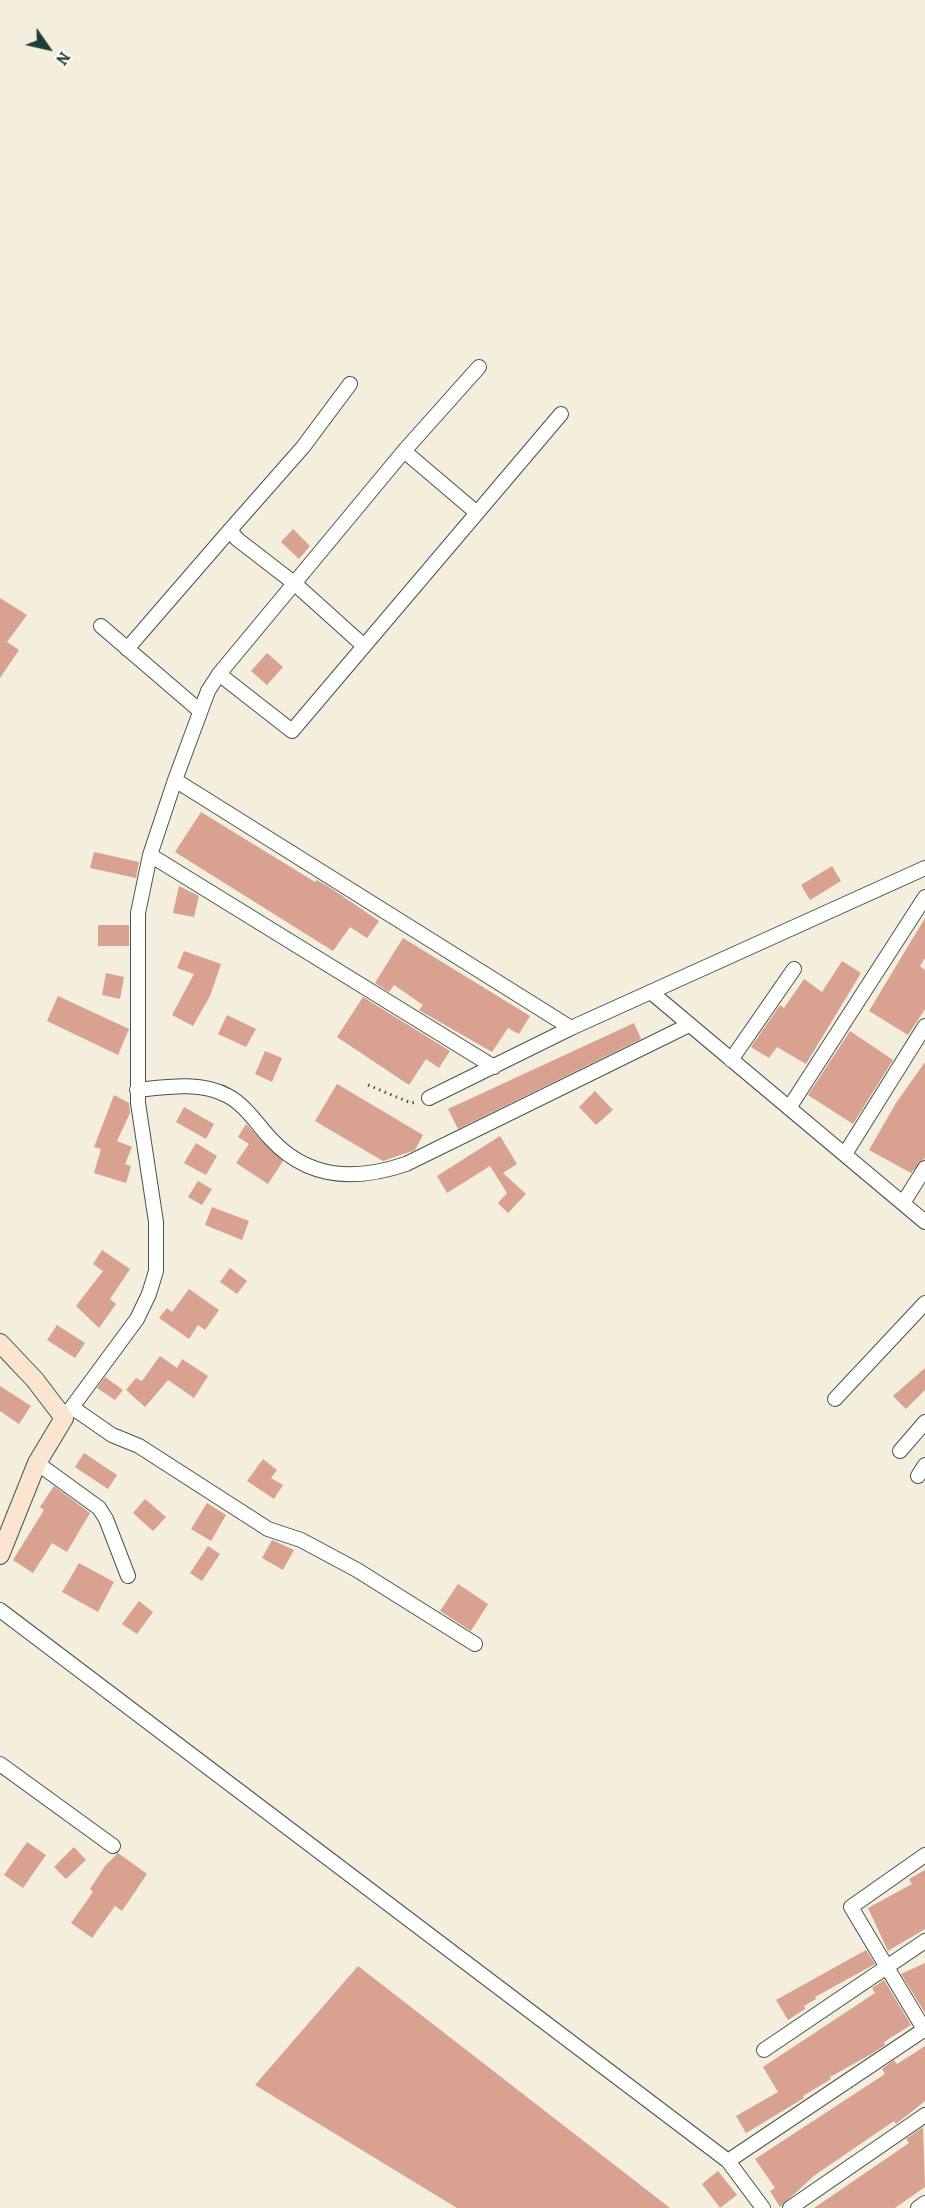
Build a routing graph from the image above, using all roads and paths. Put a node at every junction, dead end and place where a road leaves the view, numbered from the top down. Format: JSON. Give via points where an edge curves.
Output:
{"nodes":[{"id":1,"x":479,"y":367,"type":"dead end"},
{"id":2,"x":350,"y":384,"type":"dead end"},
{"id":3,"x":561,"y":414,"type":"dead end"},
{"id":4,"x":404,"y":451,"type":"junction"},
{"id":5,"x":477,"y":513,"type":"junction"},
{"id":6,"x":230,"y":530,"type":"junction"},
{"id":7,"x":294,"y":583,"type":"junction"},
{"id":8,"x":100,"y":626,"type":"dead end"},
{"id":9,"x":364,"y":646,"type":"junction"},
{"id":10,"x":127,"y":649,"type":"junction"},
{"id":11,"x":219,"y":674,"type":"junction"},
{"id":12,"x":200,"y":711,"type":"junction"},
{"id":13,"x":176,"y":780,"type":"junction"},
{"id":14,"x":150,"y":855,"type":"junction"},
{"id":15,"x":925,"y":868,"type":"edge"},
{"id":16,"x":925,"y":897,"type":"edge"},
{"id":17,"x":794,"y":969,"type":"dead end"},
{"id":18,"x":652,"y":993,"type":"junction"},
{"id":19,"x":689,"y":1025,"type":"junction"},
{"id":20,"x":925,"y":1026,"type":"edge"},
{"id":21,"x":571,"y":1028,"type":"junction"},
{"id":22,"x":731,"y":1060,"type":"junction"},
{"id":23,"x":494,"y":1067,"type":"junction"},
{"id":24,"x":368,"y":1085,"type":"dead end"},
{"id":25,"x":137,"y":1090,"type":"junction"},
{"id":26,"x":429,"y":1098,"type":"joint"},
{"id":27,"x":789,"y":1108,"type":"junction"},
{"id":28,"x":845,"y":1154,"type":"junction"},
{"id":29,"x":925,"y":1168,"type":"edge"},
{"id":30,"x":903,"y":1203,"type":"junction"},
{"id":31,"x":925,"y":1222,"type":"edge"},
{"id":32,"x":925,"y":1303,"type":"edge"},
{"id":33,"x":0,"y":1343,"type":"edge"},
{"id":34,"x":835,"y":1399,"type":"dead end"},
{"id":35,"x":68,"y":1413,"type":"junction"},
{"id":36,"x":925,"y":1422,"type":"edge"},
{"id":37,"x":900,"y":1451,"type":"dead end"},
{"id":38,"x":37,"y":1463,"type":"junction"},
{"id":39,"x":0,"y":1555,"type":"edge"},
{"id":40,"x":128,"y":1576,"type":"dead end"},
{"id":41,"x":0,"y":1610,"type":"edge"},
{"id":42,"x":475,"y":1644,"type":"dead end"},
{"id":43,"x":0,"y":1764,"type":"edge"},
{"id":44,"x":113,"y":1846,"type":"dead end"},
{"id":45,"x":925,"y":1855,"type":"edge"},
{"id":46,"x":925,"y":1941,"type":"edge"},
{"id":47,"x":886,"y":1966,"type":"junction"},
{"id":48,"x":925,"y":2030,"type":"edge"},
{"id":49,"x":764,"y":2050,"type":"dead end"},
{"id":50,"x":925,"y":2115,"type":"edge"},
{"id":51,"x":728,"y":2161,"type":"junction"},
{"id":52,"x":925,"y":2203,"type":"edge"},
{"id":53,"x":763,"y":2208,"type":"edge"},
{"id":54,"x":790,"y":2208,"type":"edge"},
{"id":55,"x":918,"y":2208,"type":"edge"}],
"edges":[{"from":1,"to":4,"type":"street"},
{"from":2,"to":6,"type":"street","via":[[303,447]]},
{"from":3,"to":5,"type":"street"},
{"from":4,"to":5,"type":"street"},
{"from":4,"to":7,"type":"street"},
{"from":5,"to":9,"type":"street"},
{"from":6,"to":7,"type":"street"},
{"from":6,"to":10,"type":"street"},
{"from":7,"to":9,"type":"street"},
{"from":7,"to":11,"type":"street"},
{"from":8,"to":10,"type":"street"},
{"from":9,"to":11,"type":"street","via":[[292,731]]},
{"from":10,"to":12,"type":"street"},
{"from":11,"to":12,"type":"street"},
{"from":12,"to":13,"type":"street"},
{"from":13,"to":14,"type":"street"},
{"from":13,"to":21,"type":"street"},
{"from":14,"to":23,"type":"street"},
{"from":14,"to":25,"type":"street","via":[[136,942]]},
{"from":15,"to":18,"type":"street"},
{"from":16,"to":27,"type":"street"},
{"from":17,"to":22,"type":"street"},
{"from":18,"to":19,"type":"street"},
{"from":18,"to":21,"type":"street"},
{"from":19,"to":22,"type":"street"},
{"from":19,"to":25,"type":"street","via":[[405,1164],[363,1176],[322,1172],[300,1161],[272,1140],[241,1106],[216,1091],[201,1087]]},
{"from":20,"to":28,"type":"street"},
{"from":21,"to":23,"type":"street"},
{"from":22,"to":27,"type":"street"},
{"from":23,"to":26,"type":"street"},
{"from":24,"to":26,"type":"path","via":[[411,1103]]},
{"from":25,"to":35,"type":"street","via":[[156,1222],[156,1271],[136,1319]]},
{"from":27,"to":28,"type":"street"},
{"from":28,"to":30,"type":"street"},
{"from":29,"to":30,"type":"street"},
{"from":30,"to":31,"type":"street"},
{"from":32,"to":34,"type":"street"},
{"from":33,"to":35,"type":"street"},
{"from":35,"to":38,"type":"street"},
{"from":35,"to":42,"type":"street","via":[[139,1446],[268,1529],[301,1540],[349,1566]]},
{"from":36,"to":37,"type":"street"},
{"from":38,"to":39,"type":"street"},
{"from":38,"to":40,"type":"street","via":[[99,1508]]},
{"from":41,"to":51,"type":"street"},
{"from":43,"to":44,"type":"street"},
{"from":45,"to":47,"type":"street","via":[[852,1905]]},
{"from":46,"to":47,"type":"street"},
{"from":47,"to":48,"type":"street"},
{"from":47,"to":49,"type":"street"},
{"from":48,"to":51,"type":"street"},
{"from":50,"to":54,"type":"street"},
{"from":51,"to":53,"type":"street"},
{"from":52,"to":55,"type":"street"}]}
